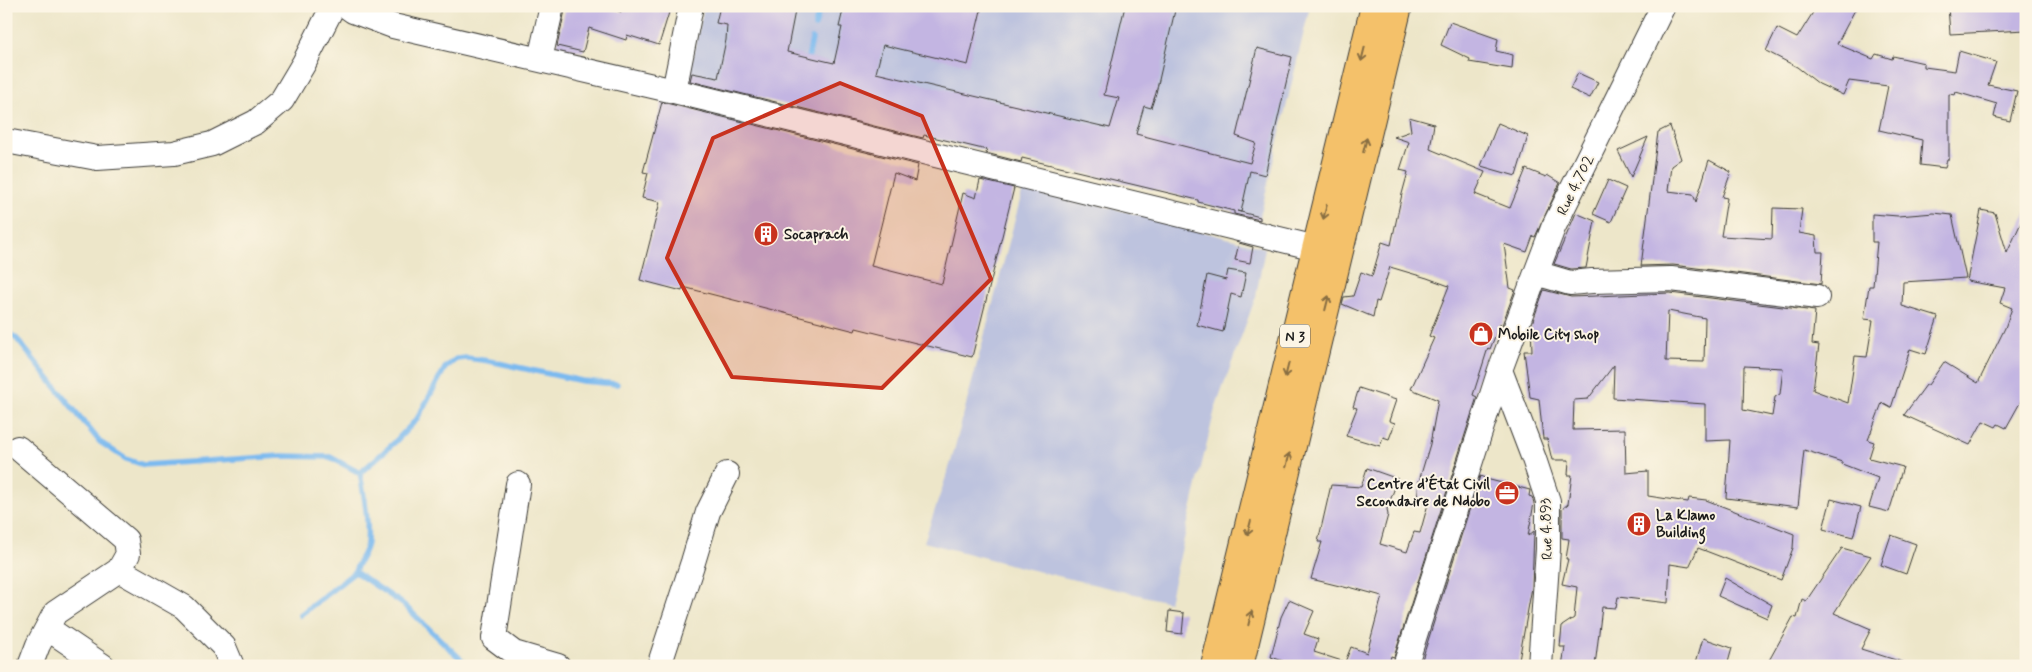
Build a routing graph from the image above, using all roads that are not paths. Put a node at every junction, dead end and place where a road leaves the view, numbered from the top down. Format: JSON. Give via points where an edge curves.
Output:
{"nodes":[{"id":1,"x":333,"y":6,"type":"edge"},
{"id":2,"x":346,"y":6,"type":"edge"},
{"id":3,"x":552,"y":6,"type":"edge"},
{"id":4,"x":691,"y":6,"type":"edge"},
{"id":5,"x":1375,"y":6,"type":"edge"},
{"id":6,"x":1398,"y":6,"type":"edge"},
{"id":7,"x":1664,"y":6,"type":"edge"},
{"id":8,"x":540,"y":60,"type":"junction"},
{"id":9,"x":674,"y":90,"type":"junction"},
{"id":10,"x":6,"y":142,"type":"edge"},
{"id":11,"x":1316,"y":248,"type":"junction"},
{"id":12,"x":1536,"y":273,"type":"junction"},
{"id":13,"x":1817,"y":297,"type":"dead end"},
{"id":14,"x":1500,"y":370,"type":"junction"},
{"id":15,"x":18,"y":448,"type":"dead end"},
{"id":16,"x":728,"y":474,"type":"dead end"},
{"id":17,"x":518,"y":484,"type":"dead end"},
{"id":18,"x":119,"y":570,"type":"junction"},
{"id":19,"x":1247,"y":582,"type":"junction"},
{"id":20,"x":47,"y":628,"type":"junction"},
{"id":21,"x":30,"y":666,"type":"edge"},
{"id":22,"x":103,"y":666,"type":"edge"},
{"id":23,"x":232,"y":666,"type":"edge"},
{"id":24,"x":558,"y":666,"type":"edge"},
{"id":25,"x":658,"y":666,"type":"edge"},
{"id":26,"x":1215,"y":666,"type":"edge"},
{"id":27,"x":1239,"y":666,"type":"edge"},
{"id":28,"x":1405,"y":666,"type":"edge"},
{"id":29,"x":1540,"y":666,"type":"edge"}],
"edges":[{"from":1,"to":10,"type":"street","via":[[282,100],[256,122],[212,144],[174,153],[97,158]]},
{"from":2,"to":8,"type":"street","via":[[394,26]]},
{"from":3,"to":8,"type":"street"},
{"from":4,"to":9,"type":"street"},
{"from":5,"to":11,"type":"highway","number":"N 3","one_way":true},
{"from":19,"to":6,"type":"highway","number":"N 3","one_way":true},
{"from":7,"to":12,"type":"street","name":"Rue 4.702","via":[[1553,228]]},
{"from":8,"to":9,"type":"street"},
{"from":9,"to":11,"type":"street"},
{"from":11,"to":19,"type":"highway","number":"N 3","one_way":true},
{"from":12,"to":13,"type":"street","via":[[1570,283],[1671,279]]},
{"from":12,"to":14,"type":"street","name":"Rue 4.702"},
{"from":14,"to":28,"type":"street","name":"Rue 4.702"},
{"from":14,"to":29,"type":"street","name":"Rue 4.893","via":[[1548,501]]},
{"from":15,"to":18,"type":"street","via":[[126,540],[128,554]]},
{"from":16,"to":25,"type":"street","via":[[708,512]]},
{"from":17,"to":24,"type":"street","via":[[494,638],[514,653]]},
{"from":18,"to":20,"type":"street","via":[[55,613]]},
{"from":18,"to":23,"type":"street","via":[[184,607],[224,647]]},
{"from":19,"to":26,"type":"highway","number":"N 3"},
{"from":27,"to":19,"type":"highway","number":"N 3","one_way":true},
{"from":20,"to":21,"type":"street"},
{"from":20,"to":22,"type":"street"}]}
